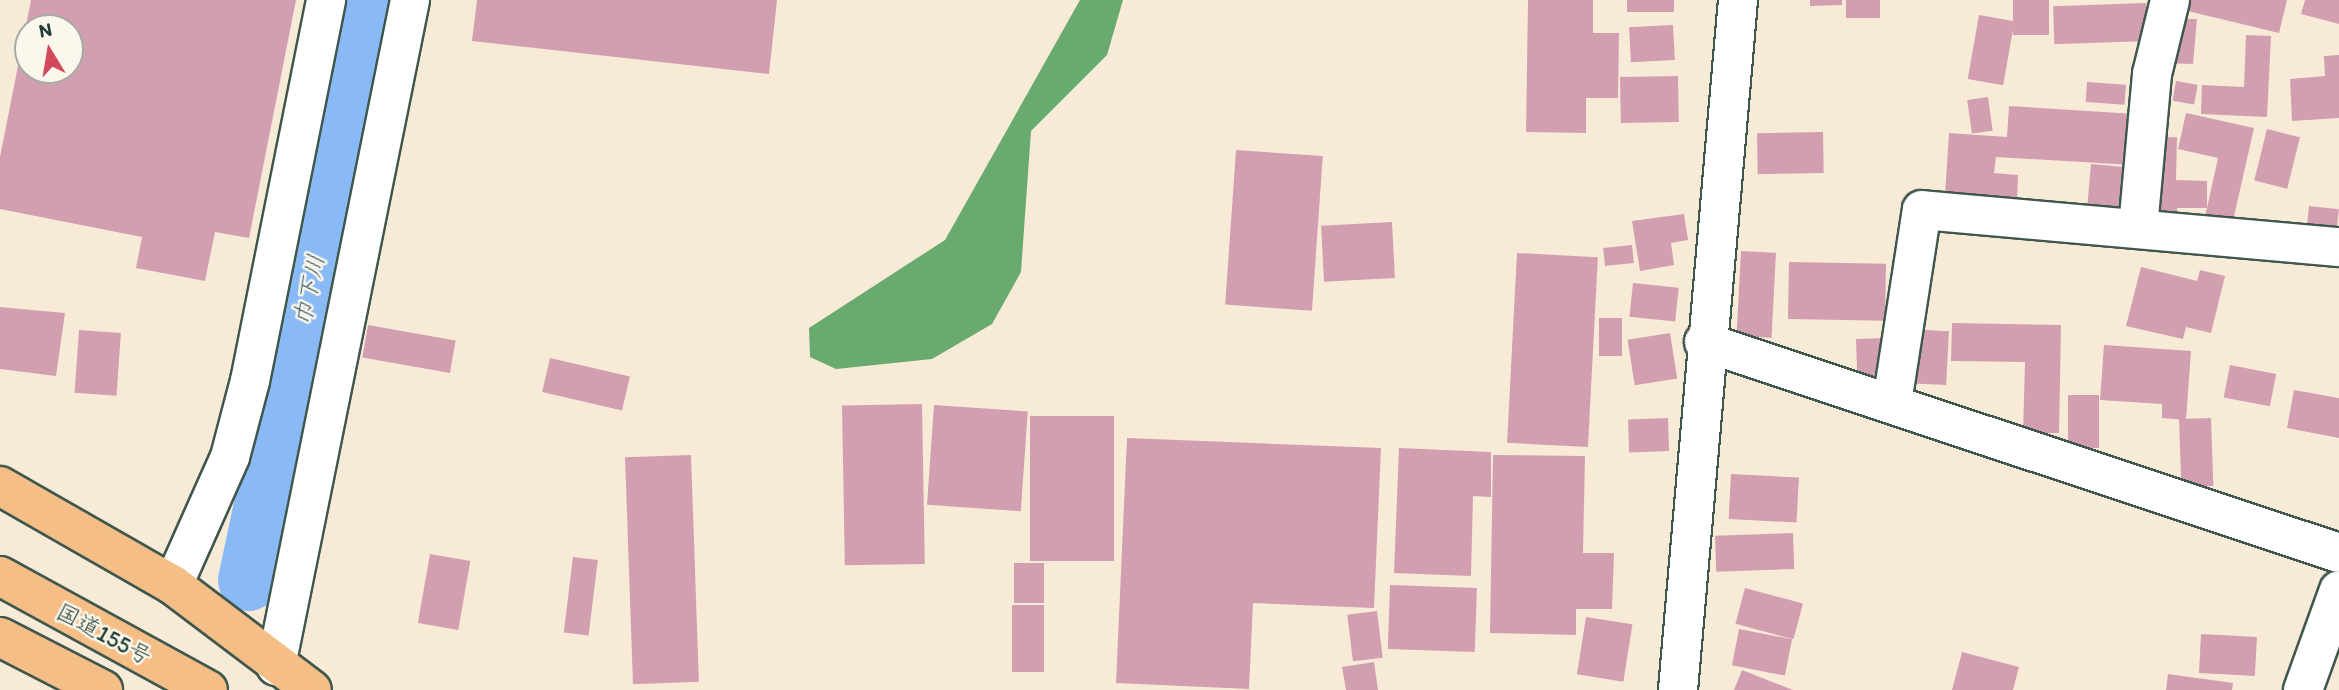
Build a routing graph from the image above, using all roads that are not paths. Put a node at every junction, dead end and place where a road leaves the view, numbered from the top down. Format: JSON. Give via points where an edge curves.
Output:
{"nodes":[{"id":1,"x":326,"y":0,"type":"edge"},
{"id":2,"x":411,"y":0,"type":"edge"},
{"id":3,"x":1738,"y":0,"type":"edge"},
{"id":4,"x":2170,"y":0,"type":"edge"},
{"id":5,"x":2138,"y":228,"type":"junction"},
{"id":6,"x":2339,"y":247,"type":"edge"},
{"id":7,"x":1704,"y":342,"type":"junction"},
{"id":8,"x":1892,"y":403,"type":"junction"},
{"id":9,"x":0,"y":486,"type":"edge"},
{"id":10,"x":2339,"y":553,"type":"edge"},
{"id":11,"x":0,"y":576,"type":"edge"},
{"id":12,"x":173,"y":585,"type":"junction"},
{"id":13,"x":2339,"y":590,"type":"edge"},
{"id":14,"x":0,"y":605,"type":"edge"},
{"id":15,"x":0,"y":637,"type":"edge"},
{"id":16,"x":276,"y":666,"type":"junction"},
{"id":17,"x":103,"y":690,"type":"edge"},
{"id":18,"x":155,"y":690,"type":"edge"},
{"id":19,"x":208,"y":690,"type":"edge"},
{"id":20,"x":312,"y":690,"type":"edge"},
{"id":21,"x":1678,"y":690,"type":"edge"},
{"id":22,"x":2304,"y":690,"type":"edge"}],
"edges":[{"from":1,"to":12,"type":"street","via":[[250,381],[230,457]]},
{"from":2,"to":16,"type":"street"},
{"from":3,"to":7,"type":"street"},
{"from":4,"to":5,"type":"street","via":[[2152,74]]},
{"from":5,"to":6,"type":"street"},
{"from":5,"to":8,"type":"street","via":[[1922,210]]},
{"from":7,"to":8,"type":"street"},
{"from":7,"to":21,"type":"street"},
{"from":8,"to":10,"type":"street"},
{"from":9,"to":12,"type":"highway"},
{"from":11,"to":19,"type":"highway","name":"国道155号"},
{"from":12,"to":16,"type":"highway"},
{"from":13,"to":22,"type":"street"},
{"from":14,"to":18,"type":"highway","name":"国道155号"},
{"from":15,"to":17,"type":"highway"},
{"from":16,"to":20,"type":"highway"}]}
